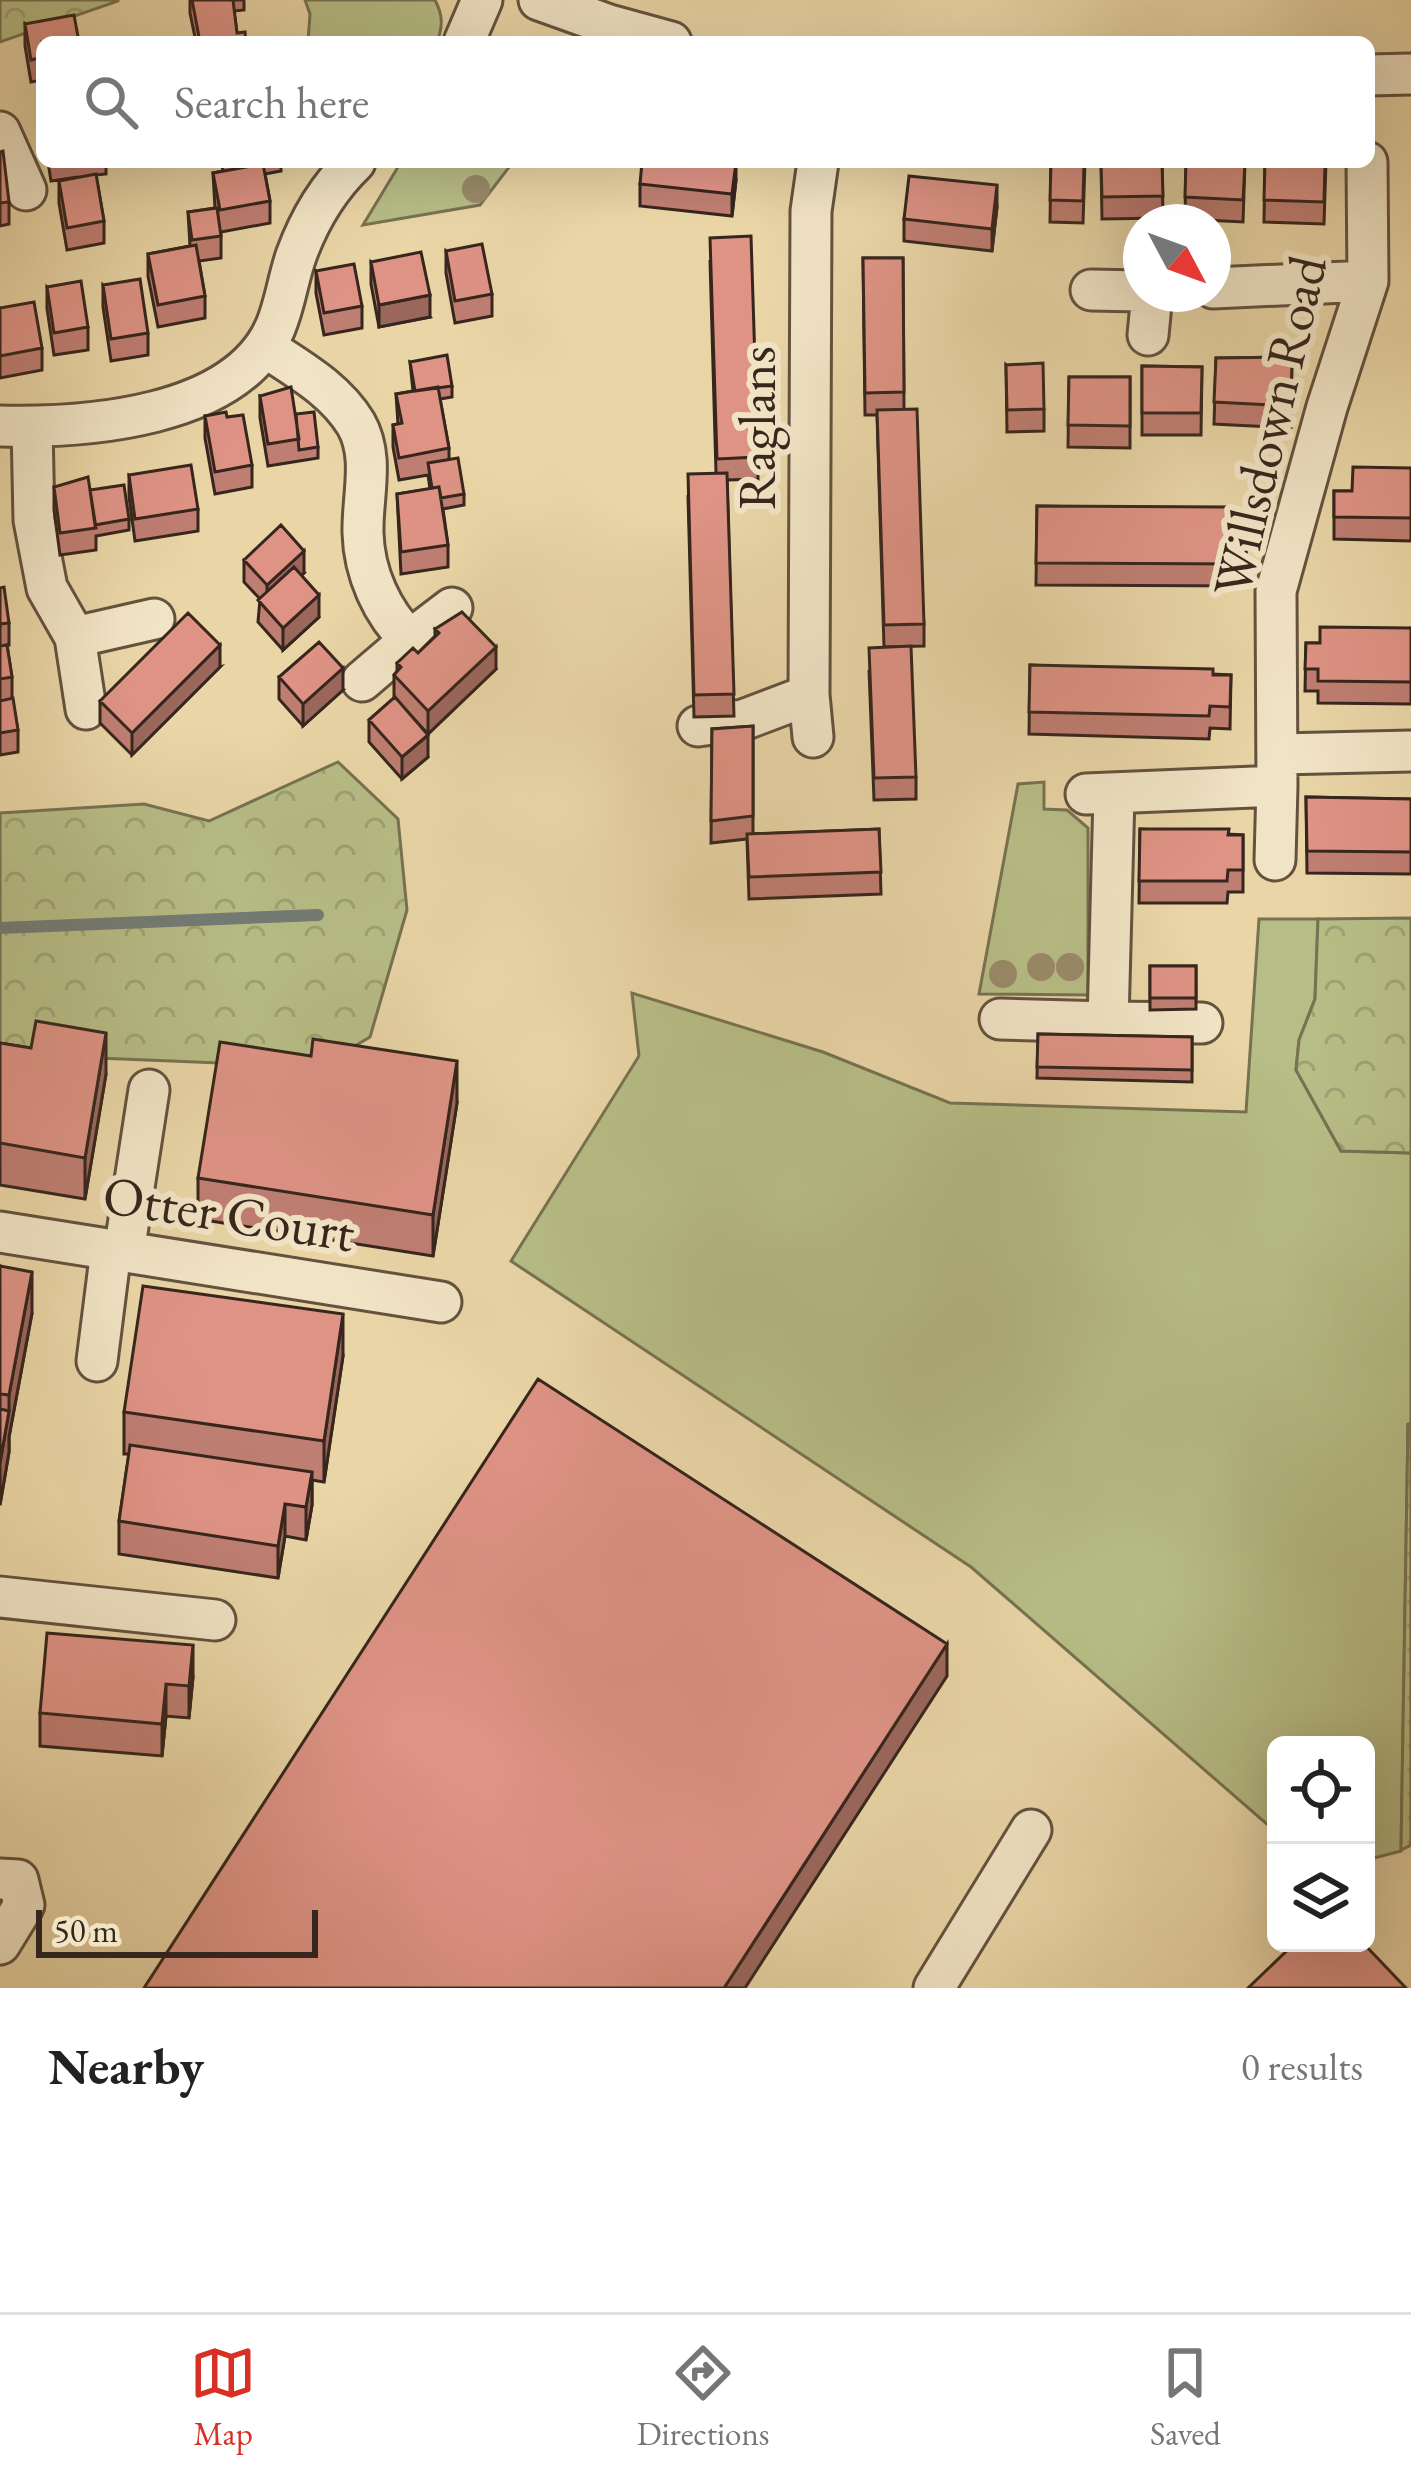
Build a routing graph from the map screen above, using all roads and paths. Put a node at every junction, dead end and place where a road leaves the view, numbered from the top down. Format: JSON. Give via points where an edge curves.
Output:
{"nodes":[{"id":1,"x":482,"y":0,"type":"edge"},
{"id":2,"x":538,"y":0,"type":"edge"},
{"id":3,"x":467,"y":36,"type":"edge"},
{"id":4,"x":648,"y":36,"type":"edge"},
{"id":5,"x":1411,"y":74,"type":"edge"},
{"id":6,"x":1375,"y":75,"type":"edge"},
{"id":7,"x":0,"y":132,"type":"edge"},
{"id":8,"x":350,"y":168,"type":"edge"},
{"id":9,"x":817,"y":168,"type":"edge"},
{"id":10,"x":1367,"y":168,"type":"edge"},
{"id":11,"x":26,"y":190,"type":"dead end"},
{"id":12,"x":1367,"y":281,"type":"junction"},
{"id":13,"x":1231,"y":287,"type":"edge"},
{"id":14,"x":1091,"y":290,"type":"dead end"},
{"id":15,"x":1123,"y":291,"type":"edge"},
{"id":16,"x":1150,"y":312,"type":"edge"},
{"id":17,"x":1148,"y":335,"type":"dead end"},
{"id":18,"x":265,"y":347,"type":"junction"},
{"id":19,"x":16,"y":427,"type":"edge"},
{"id":20,"x":452,"y":608,"type":"dead end"},
{"id":21,"x":154,"y":619,"type":"dead end"},
{"id":22,"x":75,"y":637,"type":"junction"},
{"id":23,"x":410,"y":640,"type":"junction"},
{"id":24,"x":362,"y":681,"type":"dead end"},
{"id":25,"x":809,"y":695,"type":"junction"},
{"id":26,"x":86,"y":709,"type":"dead end"},
{"id":27,"x":698,"y":726,"type":"dead end"},
{"id":28,"x":813,"y":737,"type":"dead end"},
{"id":29,"x":1411,"y":751,"type":"edge"},
{"id":30,"x":1278,"y":770,"type":"junction"},
{"id":31,"x":1276,"y":860,"type":"dead end"},
{"id":32,"x":1000,"y":1018,"type":"dead end"},
{"id":33,"x":1108,"y":1022,"type":"junction"},
{"id":34,"x":1202,"y":1023,"type":"dead end"},
{"id":35,"x":148,"y":1090,"type":"dead end"},
{"id":36,"x":0,"y":1232,"type":"edge"},
{"id":37,"x":117,"y":1251,"type":"junction"},
{"id":38,"x":441,"y":1302,"type":"dead end"},
{"id":39,"x":97,"y":1361,"type":"dead end"},
{"id":40,"x":0,"y":1597,"type":"edge"},
{"id":41,"x":215,"y":1620,"type":"dead end"},
{"id":42,"x":1031,"y":1830,"type":"dead end"},
{"id":43,"x":0,"y":1879,"type":"edge"},
{"id":44,"x":0,"y":1945,"type":"edge"},
{"id":45,"x":934,"y":1988,"type":"edge"}],
"edges":[{"from":1,"to":3,"type":"street"},
{"from":2,"to":4,"type":"street"},
{"from":5,"to":6,"type":"street"},
{"from":7,"to":11,"type":"street"},
{"from":8,"to":18,"type":"street","via":[[319,206]]},
{"from":9,"to":25,"type":"street","name":"Raglans"},
{"from":10,"to":12,"type":"street","name":"Willsdown Road"},
{"from":12,"to":13,"type":"street"},
{"from":12,"to":30,"type":"street","name":"Willsdown Road","via":[[1276,591]]},
{"from":14,"to":15,"type":"street"},
{"from":16,"to":17,"type":"street"},
{"from":18,"to":19,"type":"street","via":[[195,399],[117,419]]},
{"from":18,"to":23,"type":"street","via":[[329,390],[355,422],[366,460],[363,533],[372,583]]},
{"from":19,"to":22,"type":"street","via":[[46,588]]},
{"from":20,"to":23,"type":"street"},
{"from":21,"to":22,"type":"street"},
{"from":22,"to":26,"type":"street"},
{"from":23,"to":24,"type":"street"},
{"from":25,"to":27,"type":"street","via":[[743,720]]},
{"from":25,"to":28,"type":"street","name":"Raglans"},
{"from":29,"to":30,"type":"street"},
{"from":30,"to":31,"type":"street","name":"Willsdown Road"},
{"from":30,"to":33,"type":"street","via":[[1100,794]]},
{"from":32,"to":33,"type":"street"},
{"from":33,"to":34,"type":"street"},
{"from":35,"to":37,"type":"street"},
{"from":36,"to":37,"type":"street","name":"Otter Court"},
{"from":37,"to":38,"type":"street","name":"Otter Court"},
{"from":37,"to":39,"type":"street"},
{"from":40,"to":41,"type":"street"},
{"from":42,"to":45,"type":"street"},
{"from":43,"to":44,"type":"street","via":[[18,1880],[24,1905]]}]}
